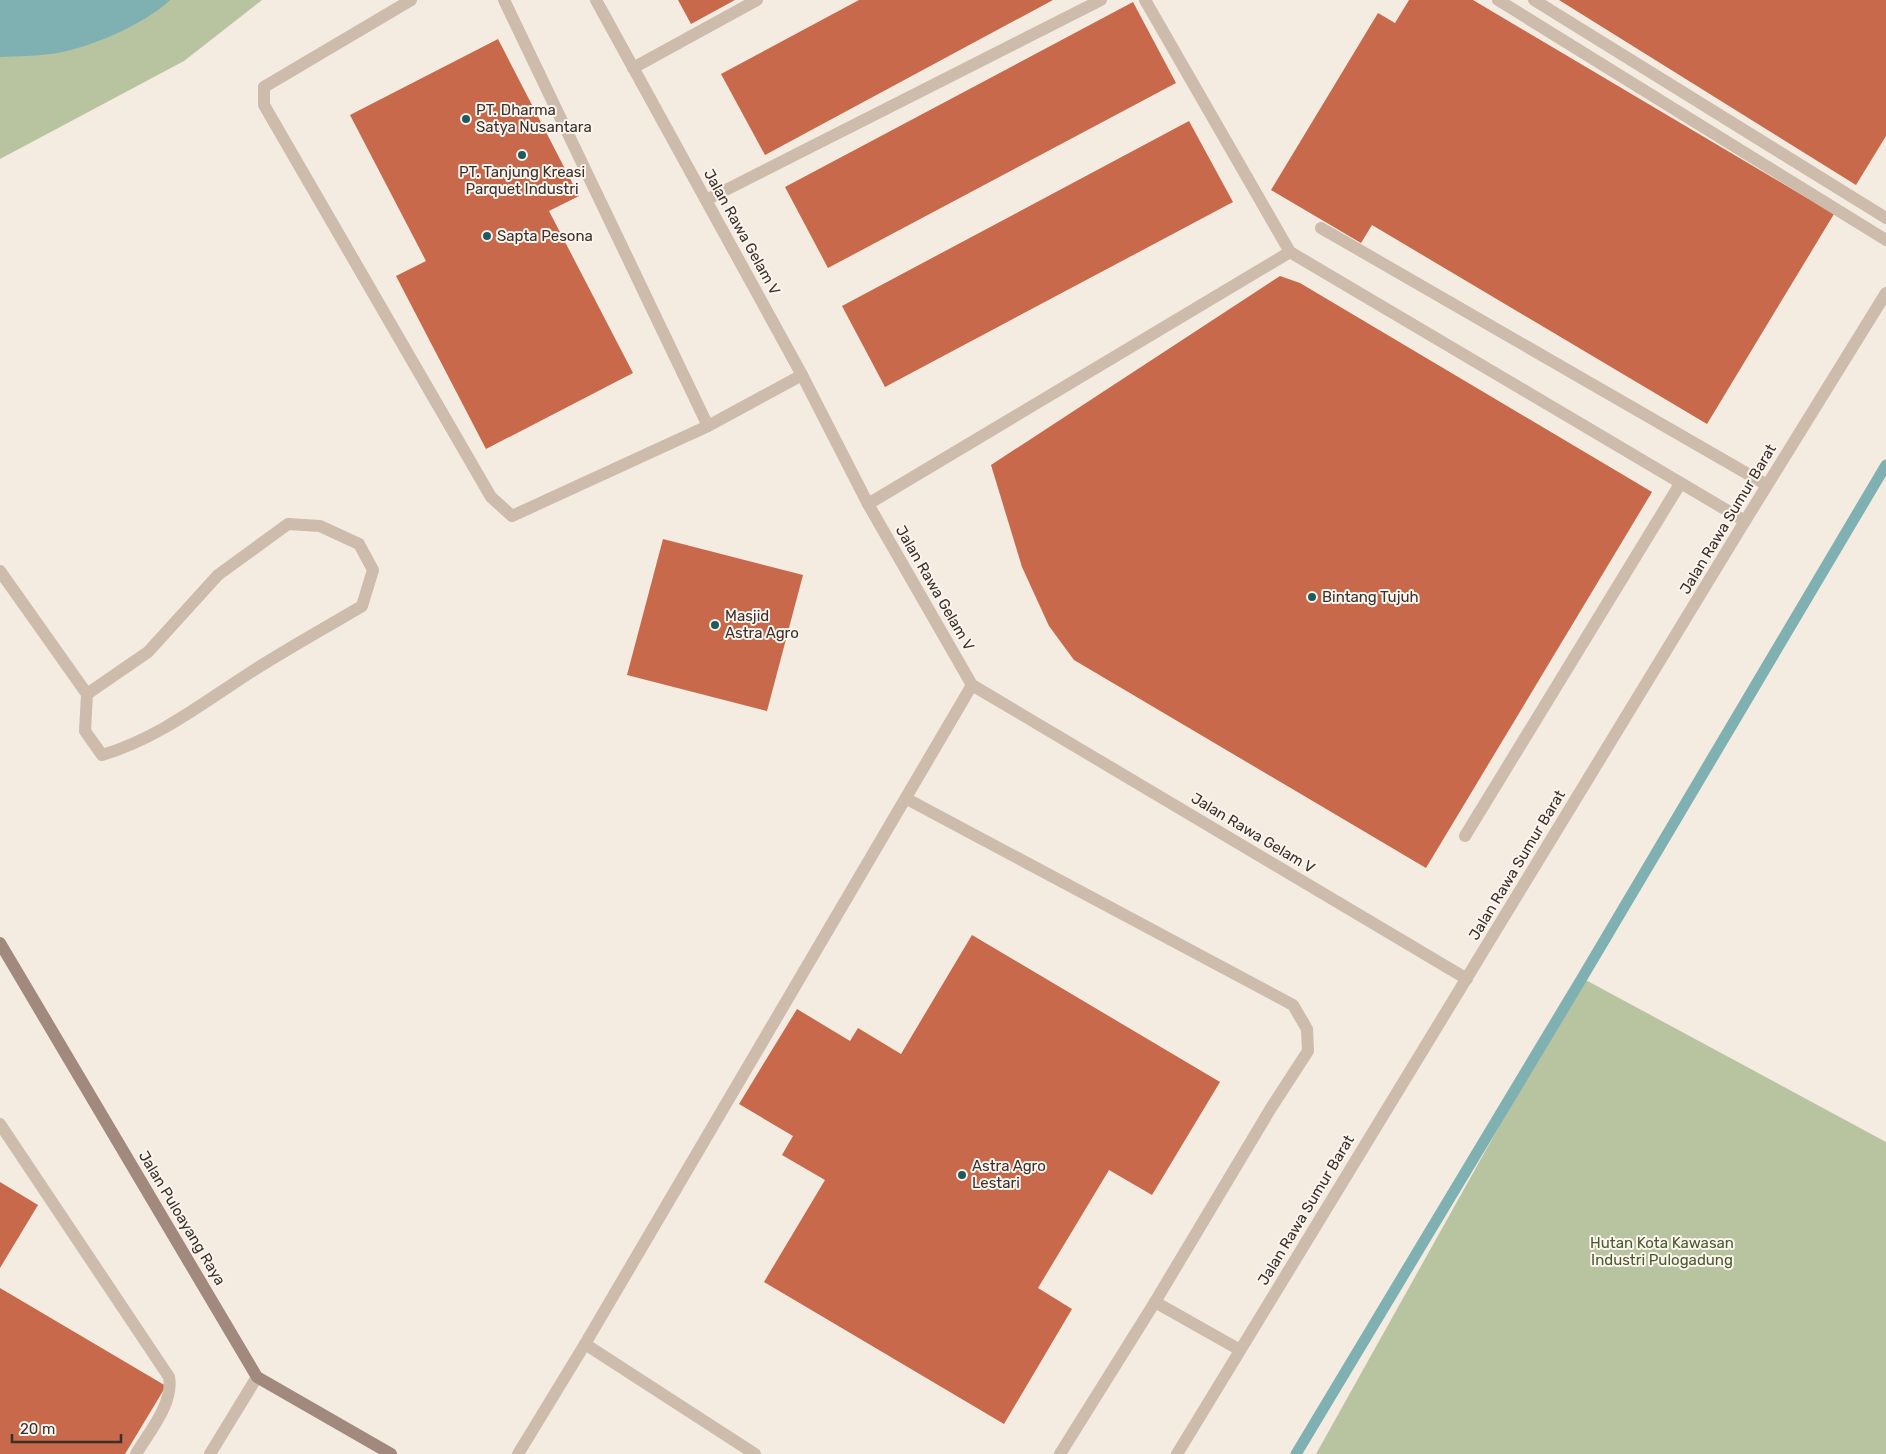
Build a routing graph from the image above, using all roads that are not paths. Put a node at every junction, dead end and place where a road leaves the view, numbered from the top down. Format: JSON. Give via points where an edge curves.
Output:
{"nodes":[{"id":1,"x":411,"y":0,"type":"edge"},
{"id":2,"x":504,"y":0,"type":"edge"},
{"id":3,"x":596,"y":0,"type":"edge"},
{"id":4,"x":757,"y":0,"type":"edge"},
{"id":5,"x":1101,"y":0,"type":"edge"},
{"id":6,"x":1144,"y":0,"type":"edge"},
{"id":7,"x":1498,"y":0,"type":"edge"},
{"id":8,"x":1534,"y":0,"type":"edge"},
{"id":9,"x":633,"y":68,"type":"junction"},
{"id":10,"x":706,"y":200,"type":"junction"},
{"id":11,"x":1886,"y":218,"type":"edge"},
{"id":12,"x":1321,"y":228,"type":"dead end"},
{"id":13,"x":1886,"y":240,"type":"edge"},
{"id":14,"x":1290,"y":252,"type":"junction"},
{"id":15,"x":1886,"y":293,"type":"edge"},
{"id":16,"x":802,"y":375,"type":"junction"},
{"id":17,"x":708,"y":426,"type":"junction"},
{"id":18,"x":1680,"y":484,"type":"junction"},
{"id":19,"x":1767,"y":485,"type":"junction"},
{"id":20,"x":868,"y":504,"type":"junction"},
{"id":21,"x":1745,"y":521,"type":"junction"},
{"id":22,"x":0,"y":571,"type":"edge"},
{"id":23,"x":972,"y":686,"type":"junction"},
{"id":24,"x":87,"y":694,"type":"junction"},
{"id":25,"x":907,"y":799,"type":"junction"},
{"id":26,"x":1465,"y":836,"type":"dead end"},
{"id":27,"x":0,"y":943,"type":"edge"},
{"id":28,"x":1467,"y":979,"type":"junction"},
{"id":29,"x":0,"y":1124,"type":"edge"},
{"id":30,"x":1155,"y":1302,"type":"junction"},
{"id":31,"x":586,"y":1344,"type":"junction"},
{"id":32,"x":1240,"y":1350,"type":"junction"},
{"id":33,"x":257,"y":1377,"type":"junction"},
{"id":34,"x":383,"y":1452,"type":"edge"},
{"id":35,"x":136,"y":1454,"type":"edge"},
{"id":36,"x":210,"y":1454,"type":"edge"},
{"id":37,"x":518,"y":1454,"type":"edge"},
{"id":38,"x":755,"y":1454,"type":"edge"},
{"id":39,"x":1060,"y":1454,"type":"edge"},
{"id":40,"x":1177,"y":1454,"type":"edge"}],
"edges":[{"from":1,"to":17,"type":"street","via":[[264,87],[264,105],[491,497],[512,516]]},
{"from":2,"to":17,"type":"street"},
{"from":3,"to":9,"type":"street","name":"Jalan Rawa Gelam V"},
{"from":4,"to":9,"type":"street"},
{"from":5,"to":10,"type":"street"},
{"from":6,"to":14,"type":"street"},
{"from":7,"to":13,"type":"street"},
{"from":8,"to":11,"type":"street"},
{"from":9,"to":10,"type":"street","name":"Jalan Rawa Gelam V"},
{"from":10,"to":16,"type":"street","name":"Jalan Rawa Gelam V"},
{"from":12,"to":19,"type":"street"},
{"from":14,"to":18,"type":"street"},
{"from":14,"to":20,"type":"street"},
{"from":15,"to":19,"type":"street","name":"Jalan Rawa Sumur Barat"},
{"from":16,"to":17,"type":"street"},
{"from":16,"to":20,"type":"street","name":"Jalan Rawa Gelam V"},
{"from":18,"to":21,"type":"street"},
{"from":18,"to":26,"type":"street"},
{"from":19,"to":21,"type":"street","name":"Jalan Rawa Sumur Barat"},
{"from":20,"to":23,"type":"street","name":"Jalan Rawa Gelam V"},
{"from":21,"to":28,"type":"street","name":"Jalan Rawa Sumur Barat"},
{"from":22,"to":24,"type":"street"},
{"from":23,"to":25,"type":"street"},
{"from":23,"to":28,"type":"street","name":"Jalan Rawa Gelam V"},
{"from":24,"to":24,"type":"street","via":[[148,652],[218,575],[288,524],[320,526],[359,544],[372,570],[362,606],[161,730],[122,749],[102,755],[85,731]]},
{"from":25,"to":30,"type":"street","via":[[1293,1005],[1307,1029],[1308,1051]]},
{"from":25,"to":31,"type":"street"},
{"from":27,"to":33,"type":"street","name":"Jalan Puloayang Raya"},
{"from":28,"to":32,"type":"street","name":"Jalan Rawa Sumur Barat"},
{"from":29,"to":35,"type":"street","via":[[169,1377],[170,1386],[164,1406]]},
{"from":30,"to":32,"type":"street"},
{"from":30,"to":39,"type":"street"},
{"from":31,"to":37,"type":"street"},
{"from":31,"to":38,"type":"street"},
{"from":32,"to":40,"type":"street","name":"Jalan Rawa Sumur Barat"},
{"from":33,"to":34,"type":"street","name":"Jalan Puloayang Raya"},
{"from":33,"to":36,"type":"street"}]}
